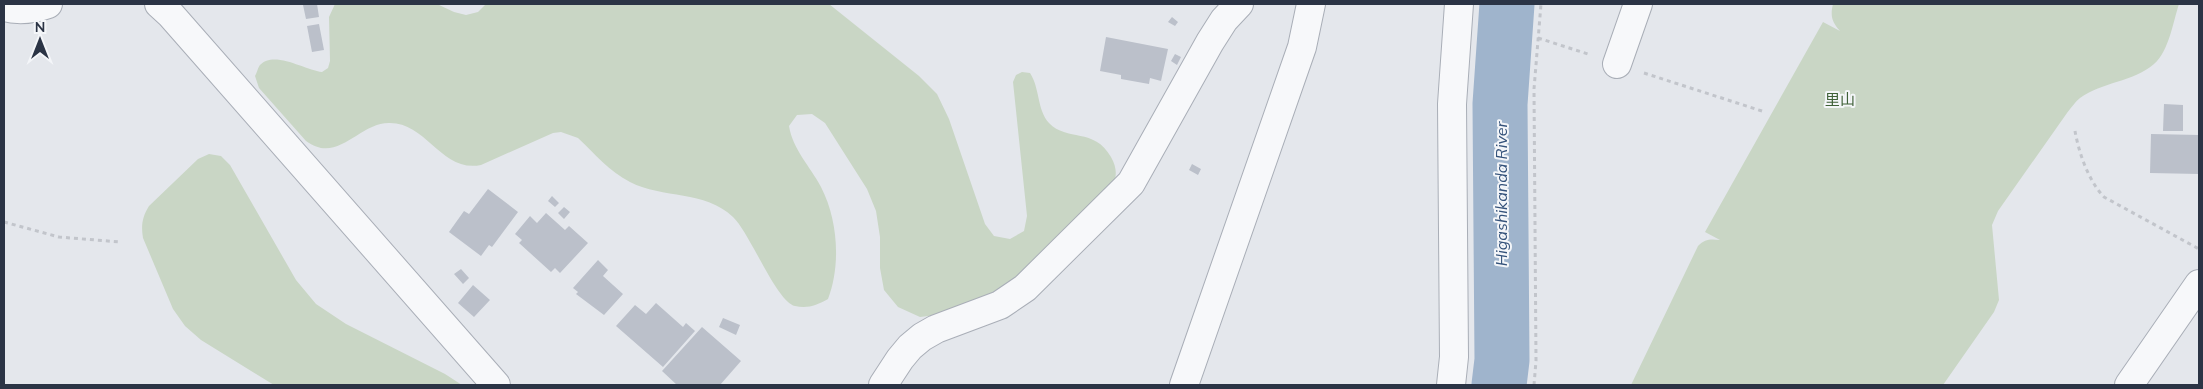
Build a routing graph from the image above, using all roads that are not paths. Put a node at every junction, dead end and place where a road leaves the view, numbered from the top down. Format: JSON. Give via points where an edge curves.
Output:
{"nodes":[{"id":1,"x":48,"y":4,"type":"edge"},
{"id":2,"x":159,"y":4,"type":"edge"},
{"id":3,"x":1239,"y":4,"type":"edge"},
{"id":4,"x":1311,"y":4,"type":"edge"},
{"id":5,"x":1459,"y":4,"type":"edge"},
{"id":6,"x":1638,"y":4,"type":"edge"},
{"id":7,"x":4,"y":7,"type":"edge"},
{"id":8,"x":1617,"y":64,"type":"road end"},
{"id":9,"x":2199,"y":284,"type":"edge"},
{"id":10,"x":496,"y":385,"type":"edge"},
{"id":11,"x":883,"y":385,"type":"edge"},
{"id":12,"x":1184,"y":385,"type":"edge"},
{"id":13,"x":1451,"y":385,"type":"edge"},
{"id":14,"x":2129,"y":385,"type":"edge"}],
"edges":[{"from":1,"to":7,"type":"street","via":[[35,9]]},
{"from":2,"to":10,"type":"street"},
{"from":3,"to":11,"type":"street","via":[[1210,42],[1131,184],[1025,288],[1000,305],[922,337],[900,359]]},
{"from":4,"to":12,"type":"street","via":[[1302,47]]},
{"from":5,"to":13,"type":"street","via":[[1452,104],[1454,357]]},
{"from":6,"to":8,"type":"street"},
{"from":9,"to":14,"type":"street"}]}
